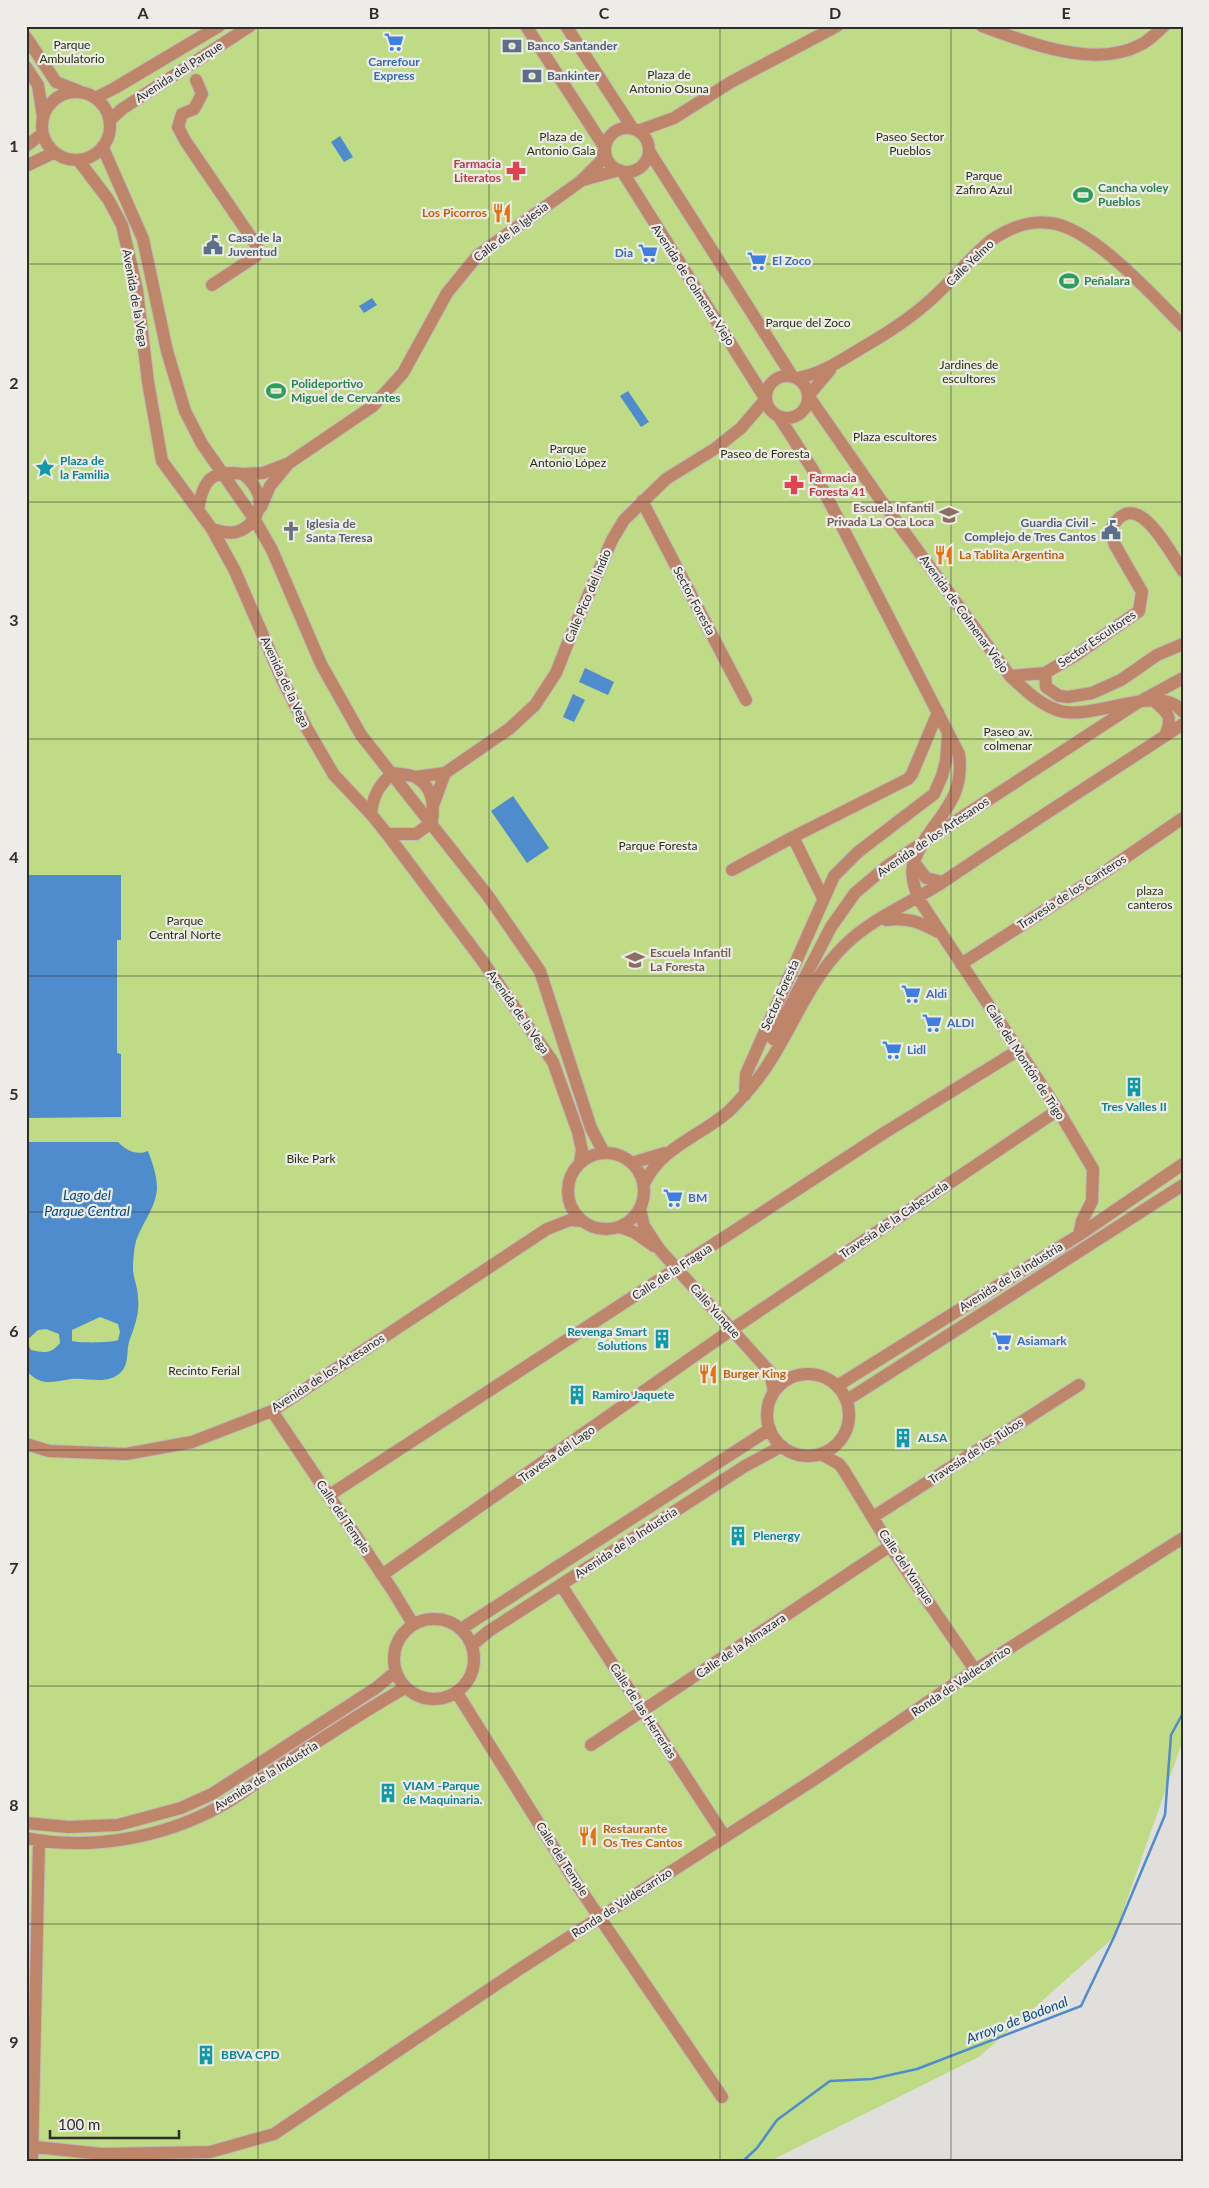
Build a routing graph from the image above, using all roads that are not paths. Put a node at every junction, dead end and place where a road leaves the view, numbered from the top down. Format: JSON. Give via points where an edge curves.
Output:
{"nodes":[{"id":1,"x":219,"y":26,"type":"edge"},
{"id":2,"x":250,"y":26,"type":"edge"},
{"id":3,"x":526,"y":26,"type":"edge"},
{"id":4,"x":566,"y":26,"type":"edge"},
{"id":5,"x":837,"y":26,"type":"edge"},
{"id":6,"x":982,"y":26,"type":"edge"},
{"id":7,"x":1164,"y":26,"type":"edge"},
{"id":8,"x":26,"y":37,"type":"edge"},
{"id":9,"x":26,"y":67,"type":"edge"},
{"id":10,"x":196,"y":80,"type":"dead end"},
{"id":11,"x":81,"y":92,"type":"junction"},
{"id":12,"x":95,"y":98,"type":"junction"},
{"id":13,"x":42,"y":117,"type":"junction"},
{"id":14,"x":674,"y":118,"type":"junction"},
{"id":15,"x":110,"y":120,"type":"junction"},
{"id":16,"x":636,"y":130,"type":"junction"},
{"id":17,"x":42,"y":134,"type":"junction"},
{"id":18,"x":26,"y":146,"type":"edge"},
{"id":19,"x":103,"y":148,"type":"junction"},
{"id":20,"x":605,"y":148,"type":"junction"},
{"id":21,"x":649,"y":149,"type":"junction"},
{"id":22,"x":54,"y":153,"type":"junction"},
{"id":23,"x":79,"y":161,"type":"junction"},
{"id":24,"x":26,"y":166,"type":"edge"},
{"id":25,"x":620,"y":171,"type":"junction"},
{"id":26,"x":581,"y":181,"type":"junction"},
{"id":27,"x":212,"y":286,"type":"dead end"},
{"id":28,"x":1183,"y":326,"type":"edge"},
{"id":29,"x":831,"y":368,"type":"junction"},
{"id":30,"x":795,"y":377,"type":"junction"},
{"id":31,"x":809,"y":396,"type":"junction"},
{"id":32,"x":765,"y":399,"type":"junction"},
{"id":33,"x":778,"y":417,"type":"junction"},
{"id":34,"x":741,"y":428,"type":"junction"},
{"id":35,"x":289,"y":463,"type":"junction"},
{"id":36,"x":222,"y":472,"type":"junction"},
{"id":37,"x":243,"y":474,"type":"junction"},
{"id":38,"x":642,"y":502,"type":"junction"},
{"id":39,"x":198,"y":510,"type":"junction"},
{"id":40,"x":255,"y":520,"type":"junction"},
{"id":41,"x":212,"y":529,"type":"junction"},
{"id":42,"x":1183,"y":571,"type":"edge"},
{"id":43,"x":1183,"y":644,"type":"edge"},
{"id":44,"x":1045,"y":673,"type":"junction"},
{"id":45,"x":1010,"y":676,"type":"junction"},
{"id":46,"x":1183,"y":678,"type":"edge"},
{"id":47,"x":1152,"y":699,"type":"junction"},
{"id":48,"x":746,"y":700,"type":"dead end"},
{"id":49,"x":1137,"y":703,"type":"junction"},
{"id":50,"x":938,"y":712,"type":"junction"},
{"id":51,"x":1183,"y":712,"type":"edge"},
{"id":52,"x":1183,"y":724,"type":"edge"},
{"id":53,"x":948,"y":733,"type":"junction"},
{"id":54,"x":1165,"y":736,"type":"junction"},
{"id":55,"x":392,"y":773,"type":"junction"},
{"id":56,"x":445,"y":773,"type":"junction"},
{"id":57,"x":415,"y":777,"type":"junction"},
{"id":58,"x":434,"y":803,"type":"junction"},
{"id":59,"x":371,"y":814,"type":"junction"},
{"id":60,"x":1183,"y":818,"type":"edge"},
{"id":61,"x":432,"y":822,"type":"junction"},
{"id":62,"x":387,"y":834,"type":"junction"},
{"id":63,"x":793,"y":837,"type":"junction"},
{"id":64,"x":925,"y":842,"type":"junction"},
{"id":65,"x":914,"y":862,"type":"junction"},
{"id":66,"x":732,"y":870,"type":"dead end"},
{"id":67,"x":942,"y":882,"type":"junction"},
{"id":68,"x":823,"y":898,"type":"junction"},
{"id":69,"x":918,"y":898,"type":"junction"},
{"id":70,"x":875,"y":922,"type":"junction"},
{"id":71,"x":942,"y":935,"type":"junction"},
{"id":72,"x":961,"y":964,"type":"junction"},
{"id":73,"x":1017,"y":1051,"type":"junction"},
{"id":74,"x":745,"y":1095,"type":"junction"},
{"id":75,"x":1058,"y":1110,"type":"junction"},
{"id":76,"x":670,"y":1152,"type":"junction"},
{"id":77,"x":604,"y":1153,"type":"junction"},
{"id":78,"x":580,"y":1162,"type":"junction"},
{"id":79,"x":632,"y":1163,"type":"junction"},
{"id":80,"x":1183,"y":1164,"type":"edge"},
{"id":81,"x":644,"y":1184,"type":"junction"},
{"id":82,"x":1183,"y":1184,"type":"edge"},
{"id":83,"x":569,"y":1202,"type":"junction"},
{"id":84,"x":640,"y":1209,"type":"junction"},
{"id":85,"x":582,"y":1221,"type":"junction"},
{"id":86,"x":620,"y":1227,"type":"junction"},
{"id":87,"x":547,"y":1229,"type":"junction"},
{"id":88,"x":1079,"y":1235,"type":"junction"},
{"id":89,"x":660,"y":1250,"type":"junction"},
{"id":90,"x":677,"y":1268,"type":"junction"},
{"id":91,"x":731,"y":1330,"type":"junction"},
{"id":92,"x":770,"y":1372,"type":"junction"},
{"id":93,"x":787,"y":1380,"type":"junction"},
{"id":94,"x":1080,"y":1385,"type":"dead end"},
{"id":95,"x":837,"y":1386,"type":"junction"},
{"id":96,"x":774,"y":1392,"type":"junction"},
{"id":97,"x":847,"y":1400,"type":"junction"},
{"id":98,"x":272,"y":1411,"type":"junction"},
{"id":99,"x":770,"y":1429,"type":"junction"},
{"id":100,"x":26,"y":1444,"type":"edge"},
{"id":101,"x":837,"y":1444,"type":"junction"},
{"id":102,"x":782,"y":1446,"type":"junction"},
{"id":103,"x":821,"y":1454,"type":"junction"},
{"id":104,"x":839,"y":1464,"type":"junction"},
{"id":105,"x":328,"y":1496,"type":"junction"},
{"id":106,"x":872,"y":1518,"type":"junction"},
{"id":107,"x":1183,"y":1538,"type":"edge"},
{"id":108,"x":890,"y":1546,"type":"junction"},
{"id":109,"x":382,"y":1575,"type":"junction"},
{"id":110,"x":561,"y":1585,"type":"junction"},
{"id":111,"x":413,"y":1624,"type":"junction"},
{"id":112,"x":462,"y":1629,"type":"junction"},
{"id":113,"x":472,"y":1645,"type":"junction"},
{"id":114,"x":975,"y":1670,"type":"junction"},
{"id":115,"x":395,"y":1672,"type":"junction"},
{"id":116,"x":405,"y":1688,"type":"junction"},
{"id":117,"x":457,"y":1692,"type":"junction"},
{"id":118,"x":644,"y":1710,"type":"junction"},
{"id":119,"x":590,"y":1744,"type":"dead end"},
{"id":120,"x":26,"y":1823,"type":"edge"},
{"id":121,"x":725,"y":1837,"type":"junction"},
{"id":122,"x":32,"y":1840,"type":"edge"},
{"id":123,"x":600,"y":1916,"type":"junction"},
{"id":124,"x":722,"y":2097,"type":"dead end"},
{"id":125,"x":29,"y":2147,"type":"edge"},
{"id":126,"x":32,"y":2162,"type":"edge"}],
"edges":[{"from":1,"to":12,"type":"street","name":"Avenida del Parque"},
{"from":2,"to":15,"type":"street","name":"Avenida del Parque"},
{"from":3,"to":20,"type":"street"},
{"from":4,"to":16,"type":"street"},
{"from":5,"to":14,"type":"street","via":[[731,82]]},
{"from":6,"to":7,"type":"street","via":[[1073,54],[1099,56],[1141,45]]},
{"from":8,"to":11,"type":"street","via":[[56,82]]},
{"from":9,"to":13,"type":"street","via":[[38,85]]},
{"from":10,"to":27,"type":"street","via":[[202,94],[194,109],[182,114],[178,127],[257,246],[256,256]]},
{"from":11,"to":12,"type":"street"},
{"from":11,"to":13,"type":"street","via":[[65,94],[51,103]]},
{"from":12,"to":15,"type":"street","via":[[105,107]]},
{"from":13,"to":17,"type":"street"},
{"from":14,"to":16,"type":"street"},
{"from":14,"to":21,"type":"street"},
{"from":15,"to":19,"type":"street"},
{"from":16,"to":20,"type":"street","via":[[615,131]]},
{"from":16,"to":21,"type":"street","via":[[644,135]]},
{"from":17,"to":18,"type":"street"},
{"from":17,"to":22,"type":"street"},
{"from":19,"to":23,"type":"street","via":[[92,157]]},
{"from":19,"to":36,"type":"street","name":"Avenida de la Vega","via":[[143,239],[167,351],[185,411],[202,444]]},
{"from":20,"to":25,"type":"street","via":[[608,162]]},
{"from":20,"to":26,"type":"street","name":"Calle de la Iglesia","via":[[600,162]]},
{"from":21,"to":25,"type":"street","via":[[644,164],[639,168]]},
{"from":21,"to":30,"type":"street"},
{"from":22,"to":23,"type":"street"},
{"from":22,"to":24,"type":"street"},
{"from":23,"to":39,"type":"street","name":"Avenida de la Vega","via":[[108,199],[122,224],[136,290],[162,460]]},
{"from":25,"to":26,"type":"street","name":"Calle de la Iglesia"},
{"from":25,"to":32,"type":"street","name":"Avenida de Colmenar Viejo"},
{"from":26,"to":35,"type":"street","name":"Calle de la Iglesia","via":[[478,255],[447,293],[411,361],[393,386],[373,406]]},
{"from":28,"to":29,"type":"street","name":"Calle Yelmo","via":[[1084,235],[1050,222],[1015,226],[990,242],[937,294],[886,334]]},
{"from":29,"to":30,"type":"street","via":[[810,376]]},
{"from":29,"to":31,"type":"street"},
{"from":30,"to":31,"type":"street","via":[[805,385]]},
{"from":30,"to":32,"type":"street","via":[[775,379],[768,387]]},
{"from":31,"to":33,"type":"street","via":[[806,408],[798,415]]},
{"from":31,"to":45,"type":"street","name":"Avenida de Colmenar Viejo"},
{"from":32,"to":33,"type":"street"},
{"from":32,"to":34,"type":"street","name":"Calle Pico del Indio"},
{"from":33,"to":34,"type":"street","name":"Calle Pico del Indio","via":[[759,420]]},
{"from":33,"to":50,"type":"street","via":[[813,470]]},
{"from":34,"to":38,"type":"street","name":"Calle Pico del Indio","via":[[666,479]]},
{"from":35,"to":37,"type":"street","name":"Calle de la Iglesia","via":[[262,473]]},
{"from":35,"to":40,"type":"street","name":"Calle de la Iglesia","via":[[270,486]]},
{"from":36,"to":37,"type":"street","name":"Calle de la Iglesia"},
{"from":36,"to":39,"type":"street","via":[[208,480],[201,492]]},
{"from":36,"to":40,"type":"street","name":"Avenida de la Vega"},
{"from":37,"to":40,"type":"street","via":[[258,494],[260,503]]},
{"from":38,"to":48,"type":"street","name":"Sector Foresta"},
{"from":38,"to":56,"type":"street","name":"Calle Pico del Indio","via":[[624,520],[612,540],[556,674],[535,704],[509,729]]},
{"from":39,"to":41,"type":"street","name":"Avenida de la Vega"},
{"from":40,"to":41,"type":"street","via":[[239,532]]},
{"from":40,"to":55,"type":"street","name":"Avenida de la Vega","via":[[272,550],[321,664],[361,735]]},
{"from":41,"to":59,"type":"street","name":"Avenida de la Vega","via":[[235,571],[306,727],[334,775]]},
{"from":42,"to":44,"type":"street","name":"Sector Escultores","via":[[1149,522],[1138,514],[1126,513],[1117,518],[1111,528],[1115,545],[1142,592],[1139,612]]},
{"from":43,"to":44,"type":"street","via":[[1157,655],[1121,680],[1092,693],[1058,696],[1046,687]]},
{"from":44,"to":45,"type":"street","name":"Sector Escultores"},
{"from":45,"to":49,"type":"street","name":"Avenida de Colmenar Viejo","via":[[1036,699],[1058,711],[1081,714]]},
{"from":46,"to":49,"type":"street","name":"Avenida de los Artesanos"},
{"from":47,"to":49,"type":"street","name":"Avenida de Colmenar Viejo"},
{"from":47,"to":51,"type":"street","via":[[1169,702]]},
{"from":47,"to":54,"type":"street","via":[[1167,711],[1170,724]]},
{"from":49,"to":64,"type":"street","name":"Avenida de los Artesanos"},
{"from":50,"to":53,"type":"street"},
{"from":50,"to":63,"type":"street","via":[[908,779]]},
{"from":52,"to":54,"type":"street","name":"Avenida de los Artesanos"},
{"from":53,"to":64,"type":"street","via":[[959,754],[961,771],[958,786]]},
{"from":53,"to":68,"type":"street","name":"Sector Foresta","via":[[946,761],[934,794],[848,861],[834,876]]},
{"from":54,"to":67,"type":"street","name":"Avenida de los Artesanos"},
{"from":55,"to":57,"type":"street","name":"Calle Pico del Indio"},
{"from":55,"to":59,"type":"street","via":[[378,786]]},
{"from":55,"to":61,"type":"street","name":"Avenida de la Vega"},
{"from":56,"to":57,"type":"street","name":"Calle Pico del Indio"},
{"from":56,"to":58,"type":"street"},
{"from":57,"to":58,"type":"street","via":[[427,788]]},
{"from":58,"to":61,"type":"street"},
{"from":59,"to":62,"type":"street","name":"Avenida de la Vega"},
{"from":60,"to":72,"type":"street","name":"Travesía de los Canteros"},
{"from":61,"to":62,"type":"street","via":[[416,834]]},
{"from":61,"to":77,"type":"street","name":"Avenida de la Vega","via":[[540,971],[591,1128]]},
{"from":62,"to":78,"type":"street","name":"Avenida de la Vega","via":[[553,1062],[578,1132],[582,1150]]},
{"from":63,"to":66,"type":"street"},
{"from":63,"to":68,"type":"street"},
{"from":64,"to":65,"type":"street"},
{"from":64,"to":74,"type":"street","name":"Avenida de los Artesanos","via":[[887,866],[855,893],[831,927]]},
{"from":65,"to":67,"type":"street","via":[[926,878]]},
{"from":65,"to":69,"type":"street","via":[[912,881]]},
{"from":67,"to":69,"type":"street","name":"Avenida de los Artesanos"},
{"from":68,"to":74,"type":"street","name":"Sector Foresta","via":[[746,1074]]},
{"from":69,"to":70,"type":"street","name":"Avenida de los Artesanos"},
{"from":69,"to":71,"type":"street","name":"Calle del Montón de Trigo"},
{"from":70,"to":71,"type":"street","via":[[901,918],[922,923]]},
{"from":70,"to":74,"type":"street","name":"Avenida de los Artesanos","via":[[845,944],[828,964],[759,1079]]},
{"from":71,"to":72,"type":"street","name":"Calle del Montón de Trigo"},
{"from":72,"to":73,"type":"street","name":"Calle del Montón de Trigo"},
{"from":73,"to":75,"type":"street","name":"Calle del Montón de Trigo"},
{"from":73,"to":90,"type":"street","name":"Calle de la Fragua"},
{"from":74,"to":76,"type":"street","name":"Avenida de los Artesanos","via":[[724,1116]]},
{"from":75,"to":88,"type":"street","name":"Calle del Montón de Trigo","via":[[1093,1169],[1092,1201]]},
{"from":75,"to":91,"type":"street","name":"Travesía de la Cabezuela"},
{"from":76,"to":79,"type":"street","name":"Avenida de los Artesanos"},
{"from":76,"to":81,"type":"street","name":"Avenida de los Artesanos","via":[[650,1170]]},
{"from":77,"to":78,"type":"street"},
{"from":77,"to":79,"type":"street"},
{"from":78,"to":83,"type":"street","via":[[569,1180]]},
{"from":79,"to":81,"type":"street"},
{"from":80,"to":88,"type":"street","name":"Avenida de la Industria"},
{"from":81,"to":84,"type":"street"},
{"from":82,"to":97,"type":"street","name":"Avenida de la Industria"},
{"from":83,"to":85,"type":"street"},
{"from":83,"to":87,"type":"street","name":"Avenida de los Artesanos"},
{"from":84,"to":86,"type":"street","via":[[635,1217]]},
{"from":84,"to":89,"type":"street","name":"Calle Yunque","via":[[644,1226]]},
{"from":85,"to":86,"type":"street","via":[[600,1229]]},
{"from":85,"to":87,"type":"street","name":"Avenida de los Artesanos","via":[[570,1220]]},
{"from":86,"to":89,"type":"street","name":"Calle Yunque","via":[[634,1232]]},
{"from":87,"to":98,"type":"street","name":"Avenida de los Artesanos"},
{"from":88,"to":95,"type":"street","name":"Avenida de la Industria"},
{"from":89,"to":90,"type":"street","name":"Calle Yunque"},
{"from":90,"to":91,"type":"street","name":"Calle Yunque"},
{"from":90,"to":105,"type":"street","name":"Calle de la Fragua"},
{"from":91,"to":92,"type":"street","name":"Calle Yunque"},
{"from":91,"to":109,"type":"street","name":"Travesía del Lago"},
{"from":92,"to":93,"type":"street","name":"Calle Yunque"},
{"from":92,"to":96,"type":"street"},
{"from":93,"to":95,"type":"street","via":[[813,1374]]},
{"from":93,"to":96,"type":"street"},
{"from":94,"to":106,"type":"street","name":"Travesía de los Tubos"},
{"from":95,"to":97,"type":"street"},
{"from":96,"to":99,"type":"street","via":[[767,1417]]},
{"from":97,"to":101,"type":"street","via":[[848,1424]]},
{"from":98,"to":100,"type":"street","name":"Avenida de los Artesanos","via":[[192,1442],[126,1454],[49,1451]]},
{"from":98,"to":105,"type":"street","name":"Calle del Temple"},
{"from":99,"to":102,"type":"street"},
{"from":99,"to":112,"type":"street","name":"Avenida de la Industria"},
{"from":101,"to":103,"type":"street"},
{"from":101,"to":104,"type":"street","name":"Calle del Yunque"},
{"from":102,"to":103,"type":"street","via":[[800,1455]]},
{"from":102,"to":110,"type":"street","name":"Avenida de la Industria","via":[[745,1466]]},
{"from":103,"to":104,"type":"street","name":"Calle del Yunque"},
{"from":104,"to":106,"type":"street","name":"Calle del Yunque"},
{"from":105,"to":109,"type":"street","name":"Calle del Temple"},
{"from":106,"to":108,"type":"street","name":"Calle del Yunque"},
{"from":107,"to":114,"type":"street","name":"Ronda de Valdecarrizo"},
{"from":108,"to":114,"type":"street","name":"Calle del Yunque"},
{"from":108,"to":118,"type":"street","name":"Calle de la Almazara"},
{"from":109,"to":111,"type":"street","name":"Calle del Temple"},
{"from":110,"to":113,"type":"street","name":"Avenida de la Industria"},
{"from":110,"to":118,"type":"street","name":"Calle de las Herrerías"},
{"from":111,"to":112,"type":"street","via":[[438,1618]]},
{"from":111,"to":115,"type":"street","via":[[396,1645],[393,1658]]},
{"from":112,"to":113,"type":"street"},
{"from":113,"to":117,"type":"street","via":[[472,1671]]},
{"from":114,"to":121,"type":"street","name":"Ronda de Valdecarrizo"},
{"from":115,"to":116,"type":"street"},
{"from":115,"to":120,"type":"street","name":"Avenida de la Industria","via":[[376,1688],[212,1794],[180,1808],[118,1825],[68,1827]]},
{"from":116,"to":117,"type":"street","via":[[430,1700]]},
{"from":116,"to":122,"type":"street","name":"Avenida de la Industria","via":[[219,1807],[185,1823],[121,1840]]},
{"from":117,"to":123,"type":"street","name":"Calle del Temple"},
{"from":118,"to":119,"type":"street","name":"Calle de la Almazara"},
{"from":118,"to":121,"type":"street","name":"Calle de las Herrerías"},
{"from":121,"to":123,"type":"street","name":"Ronda de Valdecarrizo"},
{"from":122,"to":125,"type":"street"},
{"from":123,"to":124,"type":"street","name":"Calle del Temple"},
{"from":123,"to":125,"type":"street","name":"Ronda de Valdecarrizo","via":[[274,2134],[210,2152],[102,2154]]},
{"from":125,"to":126,"type":"street"}]}
